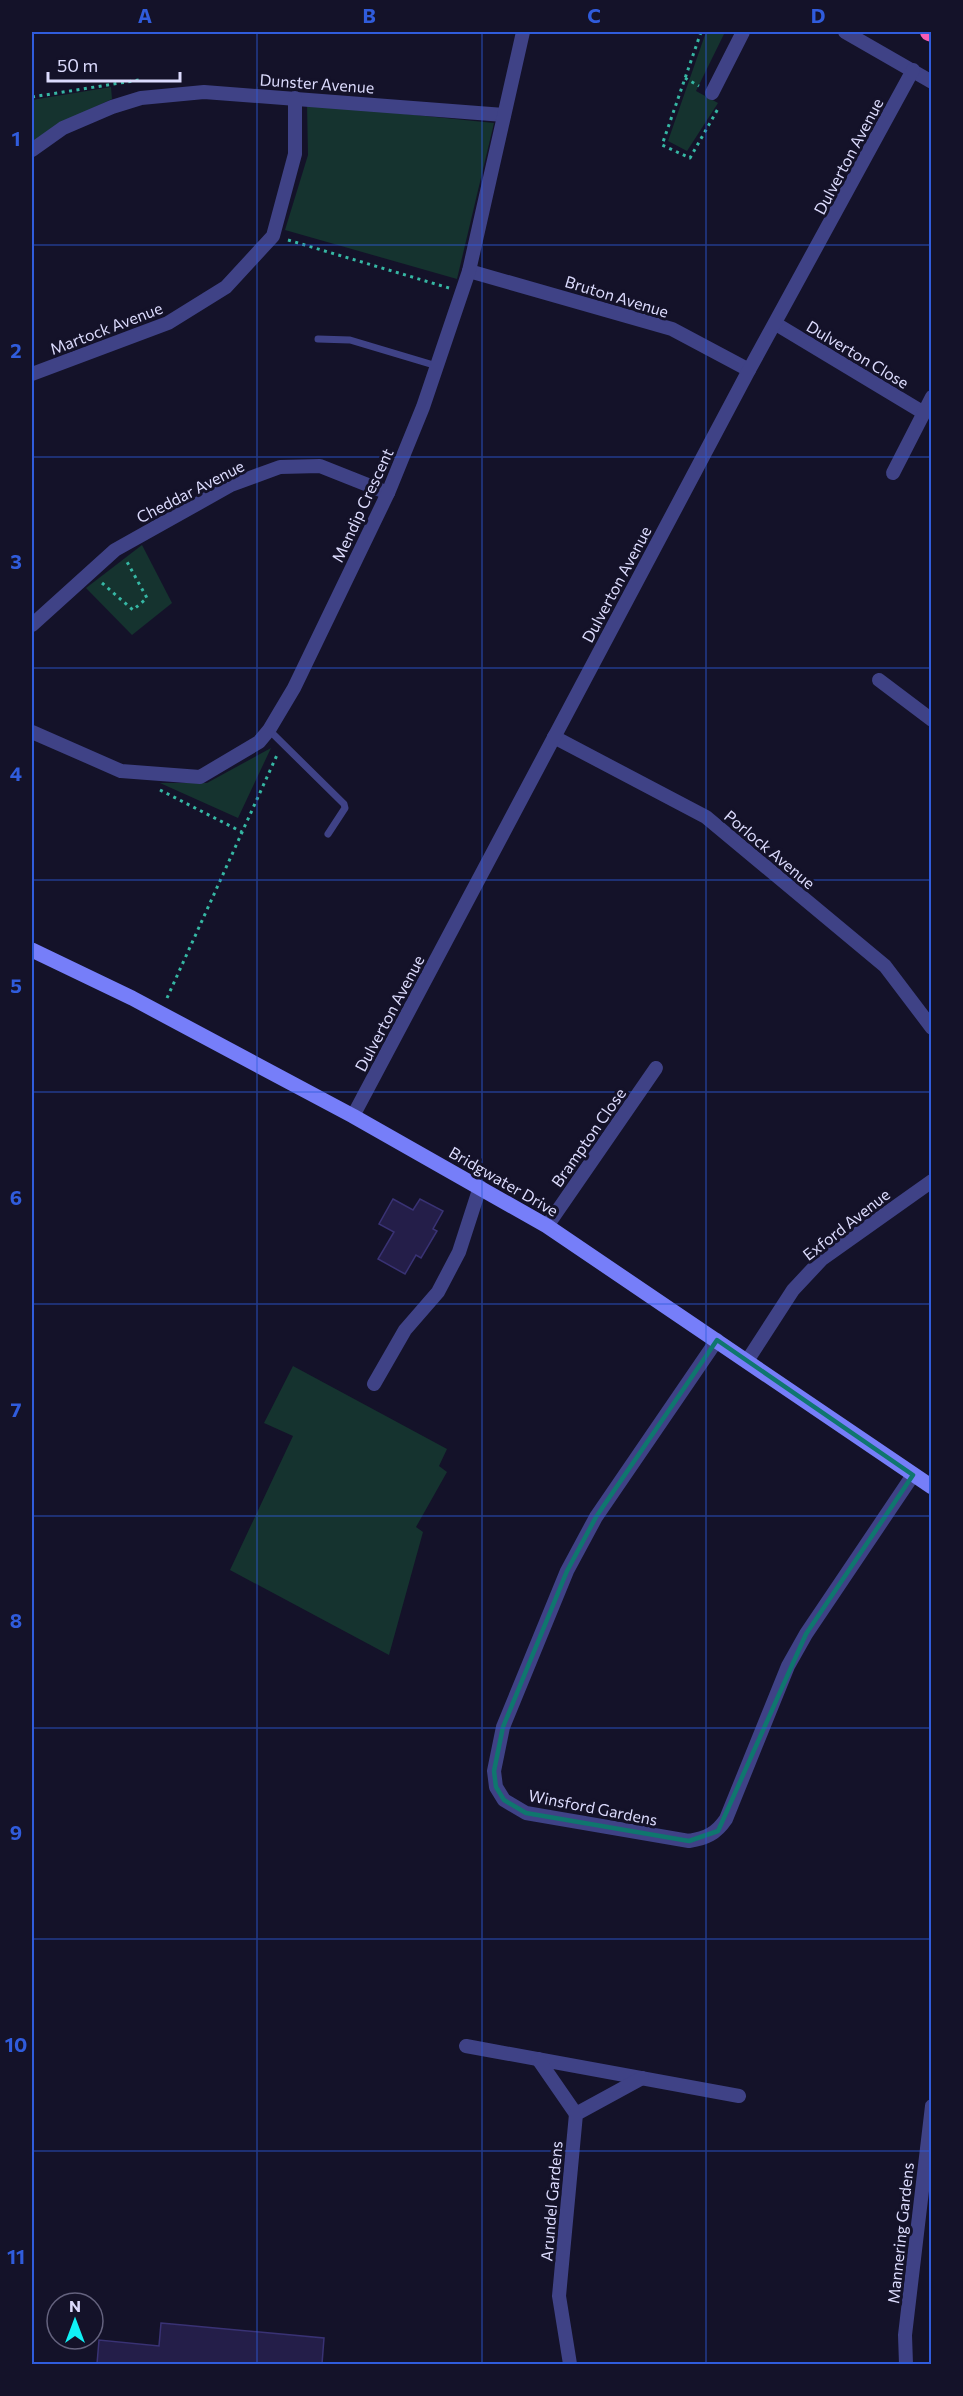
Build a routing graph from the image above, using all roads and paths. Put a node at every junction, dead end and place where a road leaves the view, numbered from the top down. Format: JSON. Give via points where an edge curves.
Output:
{"nodes":[{"id":1,"x":523,"y":32,"type":"edge"},
{"id":2,"x":743,"y":32,"type":"edge"},
{"id":3,"x":845,"y":32,"type":"edge"},
{"id":4,"x":913,"y":70,"type":"junction"},
{"id":5,"x":932,"y":82,"type":"edge"},
{"id":6,"x":712,"y":93,"type":"dead end"},
{"id":7,"x":32,"y":97,"type":"edge"},
{"id":8,"x":141,"y":98,"type":"junction"},
{"id":9,"x":295,"y":98,"type":"junction"},
{"id":10,"x":504,"y":115,"type":"junction"},
{"id":11,"x":32,"y":150,"type":"edge"},
{"id":12,"x":273,"y":236,"type":"junction"},
{"id":13,"x":469,"y":271,"type":"junction"},
{"id":14,"x":462,"y":292,"type":"junction"},
{"id":15,"x":776,"y":324,"type":"junction"},
{"id":16,"x":318,"y":339,"type":"dead end"},
{"id":17,"x":437,"y":366,"type":"junction"},
{"id":18,"x":749,"y":370,"type":"junction"},
{"id":19,"x":32,"y":374,"type":"edge"},
{"id":20,"x":932,"y":397,"type":"edge"},
{"id":21,"x":924,"y":413,"type":"junction"},
{"id":22,"x":893,"y":473,"type":"dead end"},
{"id":23,"x":388,"y":494,"type":"junction"},
{"id":24,"x":119,"y":548,"type":"junction"},
{"id":25,"x":89,"y":572,"type":"junction"},
{"id":26,"x":32,"y":625,"type":"edge"},
{"id":27,"x":879,"y":680,"type":"dead end"},
{"id":28,"x":932,"y":720,"type":"edge"},
{"id":29,"x":269,"y":730,"type":"junction"},
{"id":30,"x":32,"y":732,"type":"edge"},
{"id":31,"x":554,"y":737,"type":"junction"},
{"id":32,"x":151,"y":786,"type":"dead end"},
{"id":33,"x":242,"y":831,"type":"junction"},
{"id":34,"x":328,"y":834,"type":"dead end"},
{"id":35,"x":32,"y":950,"type":"edge"},
{"id":36,"x":160,"y":1013,"type":"junction"},
{"id":37,"x":932,"y":1028,"type":"edge"},
{"id":38,"x":656,"y":1068,"type":"dead end"},
{"id":39,"x":353,"y":1116,"type":"junction"},
{"id":40,"x":932,"y":1181,"type":"edge"},
{"id":41,"x":480,"y":1187,"type":"junction"},
{"id":42,"x":547,"y":1226,"type":"junction"},
{"id":43,"x":717,"y":1340,"type":"junction"},
{"id":44,"x":747,"y":1361,"type":"junction"},
{"id":45,"x":374,"y":1384,"type":"dead end"},
{"id":46,"x":913,"y":1475,"type":"junction"},
{"id":47,"x":932,"y":1487,"type":"edge"},
{"id":48,"x":466,"y":2046,"type":"dead end"},
{"id":49,"x":538,"y":2059,"type":"junction"},
{"id":50,"x":642,"y":2078,"type":"junction"},
{"id":51,"x":739,"y":2096,"type":"dead end"},
{"id":52,"x":932,"y":2106,"type":"edge"},
{"id":53,"x":576,"y":2114,"type":"junction"},
{"id":54,"x":930,"y":2130,"type":"edge"},
{"id":55,"x":570,"y":2364,"type":"edge"},
{"id":56,"x":906,"y":2364,"type":"edge"}],
"edges":[{"from":1,"to":10,"type":"street","name":"Mendip Crescent"},
{"from":2,"to":6,"type":"street"},
{"from":3,"to":4,"type":"street"},
{"from":4,"to":5,"type":"street"},
{"from":4,"to":15,"type":"street","name":"Dulverton Avenue"},
{"from":7,"to":8,"type":"path","via":[[139,80]]},
{"from":8,"to":9,"type":"street","name":"Dunster Avenue","via":[[204,92]]},
{"from":8,"to":11,"type":"street","name":"Dunster Avenue","via":[[63,129]]},
{"from":9,"to":10,"type":"street","name":"Dunster Avenue"},
{"from":9,"to":12,"type":"street","name":"Martock Avenue","via":[[295,154]]},
{"from":10,"to":13,"type":"street","name":"Mendip Crescent"},
{"from":12,"to":14,"type":"path"},
{"from":12,"to":19,"type":"street","name":"Martock Avenue","via":[[226,287],[168,323]]},
{"from":13,"to":14,"type":"street","name":"Mendip Crescent"},
{"from":13,"to":18,"type":"street","name":"Bruton Avenue","via":[[672,329]]},
{"from":14,"to":17,"type":"street","name":"Mendip Crescent"},
{"from":15,"to":18,"type":"street","name":"Dulverton Avenue"},
{"from":15,"to":21,"type":"street","name":"Dulverton Close"},
{"from":16,"to":17,"type":"lane","via":[[350,340]]},
{"from":17,"to":23,"type":"street","name":"Mendip Crescent"},
{"from":18,"to":31,"type":"street","name":"Dulverton Avenue"},
{"from":20,"to":21,"type":"street"},
{"from":21,"to":22,"type":"street"},
{"from":23,"to":24,"type":"street","name":"Cheddar Avenue","via":[[320,466],[280,466],[231,485]]},
{"from":23,"to":29,"type":"street","name":"Mendip Crescent","via":[[294,688]]},
{"from":24,"to":25,"type":"street","name":"Cheddar Avenue"},
{"from":24,"to":25,"type":"path","via":[[147,598],[133,610]]},
{"from":25,"to":26,"type":"street","name":"Cheddar Avenue"},
{"from":27,"to":28,"type":"street"},
{"from":29,"to":30,"type":"street","name":"Mendip Crescent","via":[[259,742],[200,777],[121,771]]},
{"from":29,"to":33,"type":"path","via":[[280,748]]},
{"from":29,"to":34,"type":"lane","via":[[344,804]]},
{"from":31,"to":37,"type":"street","name":"Porlock Avenue","via":[[706,818],[885,966]]},
{"from":31,"to":39,"type":"street","name":"Dulverton Avenue"},
{"from":32,"to":33,"type":"path"},
{"from":33,"to":36,"type":"path"},
{"from":35,"to":36,"type":"street","name":"Bridgwater Drive"},
{"from":36,"to":39,"type":"street","name":"Bridgwater Drive"},
{"from":38,"to":42,"type":"street","name":"Brampton Close"},
{"from":39,"to":41,"type":"street","name":"Bridgwater Drive"},
{"from":40,"to":44,"type":"street","name":"Exford Avenue","via":[[822,1259],[794,1290]]},
{"from":41,"to":42,"type":"street","name":"Bridgwater Drive"},
{"from":41,"to":45,"type":"street","via":[[459,1252],[438,1292],[405,1330]]},
{"from":42,"to":43,"type":"street","name":"Bridgwater Drive"},
{"from":43,"to":44,"type":"street","name":"Bridgwater Drive"},
{"from":43,"to":46,"type":"street","name":"Winsford Gardens","via":[[596,1517],[567,1571],[503,1726],[494,1771],[496,1787],[512,1807],[526,1813],[689,1841],[718,1831],[726,1820],[788,1666]]},
{"from":44,"to":46,"type":"street","name":"Bridgwater Drive"},
{"from":46,"to":47,"type":"street","name":"Bridgwater Drive"},
{"from":48,"to":49,"type":"street"},
{"from":49,"to":50,"type":"street"},
{"from":49,"to":53,"type":"street"},
{"from":50,"to":51,"type":"street"},
{"from":50,"to":53,"type":"street"},
{"from":52,"to":54,"type":"street","name":"Mannering Gardens"},
{"from":53,"to":55,"type":"street","name":"Arundel Gardens","via":[[559,2296]]},
{"from":54,"to":56,"type":"street","name":"Mannering Gardens","via":[[905,2335]]}]}
